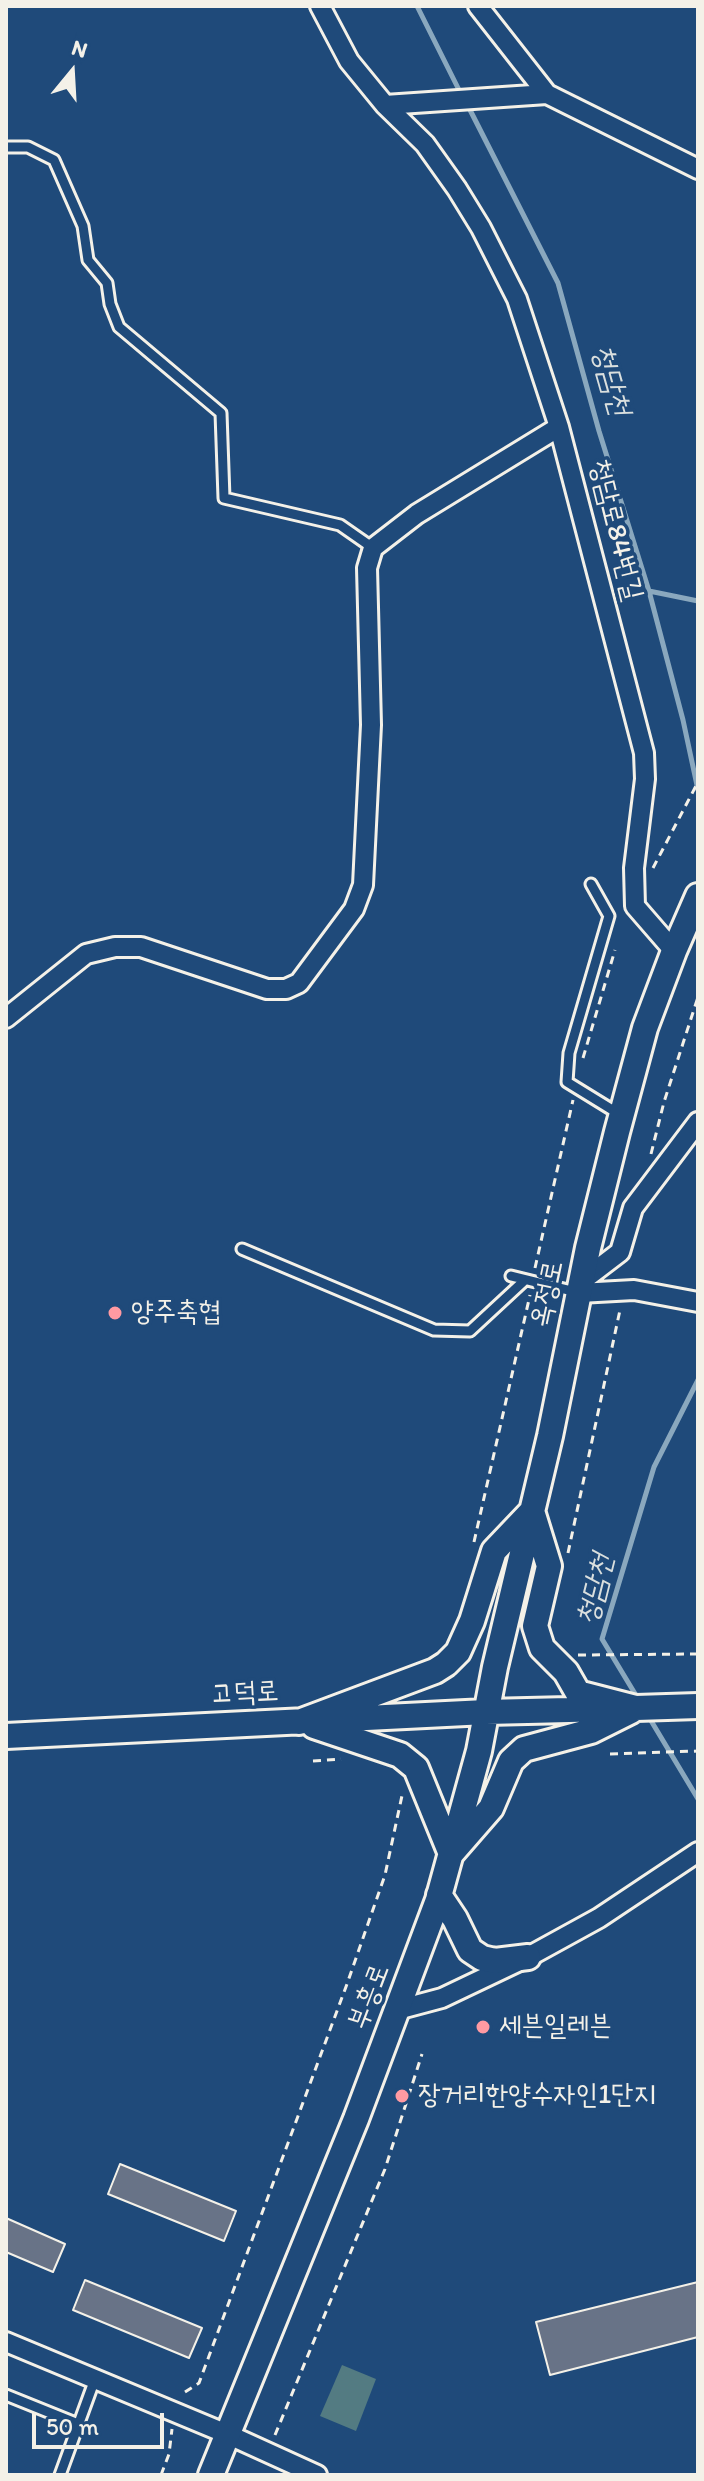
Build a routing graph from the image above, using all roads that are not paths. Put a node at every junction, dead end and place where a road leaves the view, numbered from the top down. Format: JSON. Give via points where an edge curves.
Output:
{"nodes":[{"id":1,"x":320,"y":6,"type":"edge"},
{"id":2,"x":478,"y":6,"type":"edge"},
{"id":3,"x":538,"y":94,"type":"junction"},
{"id":4,"x":385,"y":105,"type":"junction"},
{"id":5,"x":6,"y":147,"type":"edge"},
{"id":6,"x":698,"y":169,"type":"edge"},
{"id":7,"x":559,"y":427,"type":"junction"},
{"id":8,"x":373,"y":548,"type":"junction"},
{"id":9,"x":591,"y":884,"type":"dead end"},
{"id":10,"x":698,"y":896,"type":"edge"},
{"id":11,"x":678,"y":940,"type":"junction"},
{"id":12,"x":6,"y":1018,"type":"edge"},
{"id":13,"x":621,"y":1116,"type":"junction"},
{"id":14,"x":698,"y":1122,"type":"edge"},
{"id":15,"x":242,"y":1249,"type":"dead end"},
{"id":16,"x":511,"y":1276,"type":"dead end"},
{"id":17,"x":529,"y":1281,"type":"junction"},
{"id":18,"x":581,"y":1287,"type":"junction"},
{"id":19,"x":692,"y":1301,"type":"edge"},
{"id":20,"x":532,"y":1511,"type":"junction"},
{"id":21,"x":698,"y":1706,"type":"edge"},
{"id":22,"x":636,"y":1708,"type":"junction"},
{"id":23,"x":486,"y":1712,"type":"junction"},
{"id":24,"x":299,"y":1722,"type":"junction"},
{"id":25,"x":6,"y":1736,"type":"edge"},
{"id":26,"x":698,"y":1852,"type":"edge"},
{"id":27,"x":451,"y":1854,"type":"junction"},
{"id":28,"x":439,"y":1895,"type":"junction"},
{"id":29,"x":528,"y":1957,"type":"junction"},
{"id":30,"x":397,"y":2010,"type":"junction"},
{"id":31,"x":6,"y":2342,"type":"edge"},
{"id":32,"x":95,"y":2379,"type":"junction"},
{"id":33,"x":6,"y":2395,"type":"edge"},
{"id":34,"x":78,"y":2424,"type":"junction"},
{"id":35,"x":227,"y":2434,"type":"junction"},
{"id":36,"x":60,"y":2475,"type":"edge"},
{"id":37,"x":211,"y":2475,"type":"edge"},
{"id":38,"x":317,"y":2475,"type":"edge"}],
"edges":[{"from":1,"to":4,"type":"street","name":"청담로84번길","via":[[349,61]]},
{"from":2,"to":3,"type":"street"},
{"from":3,"to":4,"type":"street"},
{"from":3,"to":6,"type":"street"},
{"from":4,"to":7,"type":"street","name":"청담로84번길","via":[[425,144],[481,228],[517,299]]},
{"from":5,"to":8,"type":"lane","via":[[28,147],[54,160],[83,226],[88,260],[107,283],[119,327],[221,413],[224,498],[340,525]]},
{"from":7,"to":8,"type":"street","via":[[417,514]]},
{"from":7,"to":11,"type":"street","name":"청담로84번길","via":[[644,753],[635,906]]},
{"from":8,"to":12,"type":"street","via":[[367,568],[371,725],[363,885],[354,909],[299,983],[267,989],[141,947],[115,947],[86,954]]},
{"from":9,"to":13,"type":"lane","via":[[609,916],[569,1053],[567,1082]]},
{"from":10,"to":11,"type":"main road","name":"옥정로"},
{"from":11,"to":13,"type":"main road","name":"옥정로","via":[[645,1028]]},
{"from":13,"to":18,"type":"main road","name":"옥정로"},
{"from":14,"to":18,"type":"street","via":[[633,1208],[620,1252]]},
{"from":15,"to":17,"type":"lane","via":[[434,1330],[470,1331]]},
{"from":16,"to":17,"type":"lane"},
{"from":17,"to":18,"type":"lane"},
{"from":18,"to":19,"type":"street"},
{"from":18,"to":20,"type":"main road","name":"옥정로"},
{"from":20,"to":22,"type":"main road","via":[[549,1566],[535,1626],[542,1648],[578,1693]]},
{"from":20,"to":23,"type":"main road","name":"옥정로"},
{"from":20,"to":24,"type":"main road","via":[[494,1551],[472,1621],[458,1652],[446,1664]]},
{"from":21,"to":22,"type":"main road"},
{"from":22,"to":23,"type":"main road"},
{"from":22,"to":27,"type":"main road","via":[[591,1731],[524,1749],[511,1761],[491,1808]]},
{"from":23,"to":24,"type":"main road","name":"고덕로"},
{"from":23,"to":27,"type":"main road","name":"부흥로"},
{"from":24,"to":25,"type":"main road","name":"고덕로"},
{"from":24,"to":27,"type":"main road","via":[[400,1755],[416,1768]]},
{"from":26,"to":29,"type":"street","via":[[599,1918]]},
{"from":27,"to":28,"type":"main road","name":"부흥로"},
{"from":28,"to":29,"type":"main road","via":[[470,1950],[495,1961]]},
{"from":28,"to":30,"type":"main road","name":"부흥로"},
{"from":29,"to":30,"type":"street","via":[[442,1998]]},
{"from":30,"to":35,"type":"main road","name":"부흥로"},
{"from":31,"to":32,"type":"street"},
{"from":32,"to":34,"type":"lane"},
{"from":32,"to":35,"type":"street"},
{"from":33,"to":34,"type":"lane"},
{"from":34,"to":36,"type":"lane"},
{"from":35,"to":37,"type":"main road","name":"부흥로"},
{"from":35,"to":38,"type":"street"}]}
